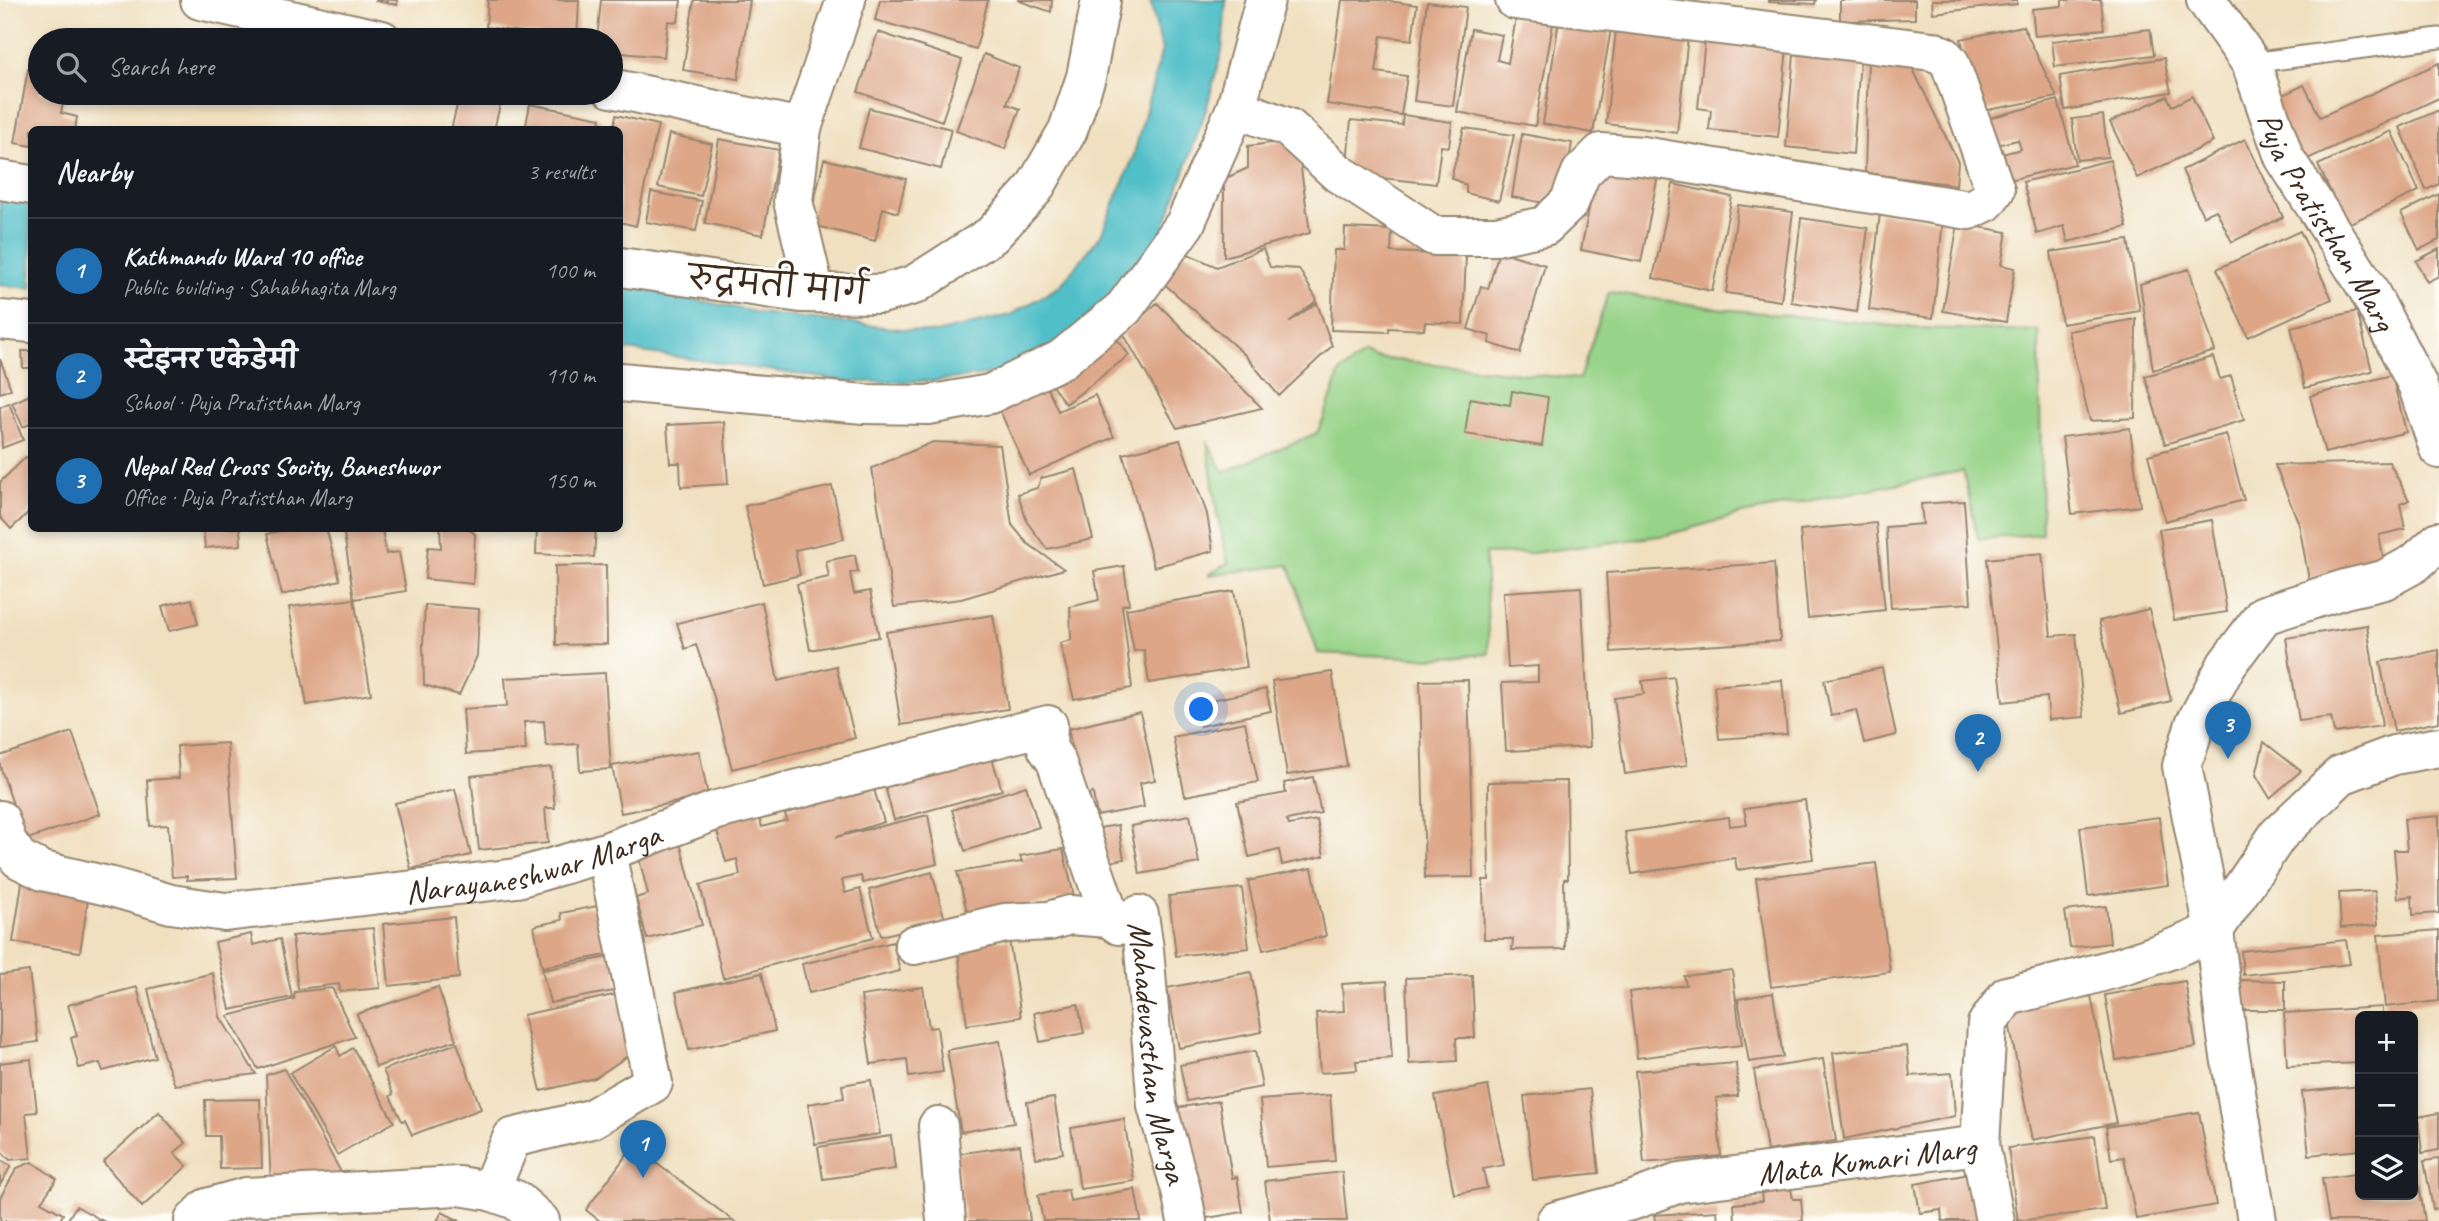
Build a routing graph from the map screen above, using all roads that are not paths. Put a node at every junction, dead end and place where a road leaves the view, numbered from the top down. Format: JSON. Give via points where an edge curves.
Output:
{"nodes":[{"id":1,"x":200,"y":0,"type":"edge"},
{"id":2,"x":846,"y":0,"type":"edge"},
{"id":3,"x":1101,"y":0,"type":"edge"},
{"id":4,"x":1265,"y":0,"type":"edge"},
{"id":5,"x":1515,"y":0,"type":"edge"},
{"id":6,"x":2206,"y":0,"type":"edge"},
{"id":7,"x":327,"y":28,"type":"edge"},
{"id":8,"x":2439,"y":38,"type":"edge"},
{"id":9,"x":2251,"y":63,"type":"junction"},
{"id":10,"x":623,"y":91,"type":"edge"},
{"id":11,"x":1236,"y":108,"type":"junction"},
{"id":12,"x":802,"y":128,"type":"junction"},
{"id":13,"x":0,"y":180,"type":"edge"},
{"id":14,"x":28,"y":184,"type":"edge"},
{"id":15,"x":623,"y":267,"type":"edge"},
{"id":16,"x":814,"y":293,"type":"junction"},
{"id":17,"x":0,"y":320,"type":"edge"},
{"id":18,"x":28,"y":323,"type":"edge"},
{"id":19,"x":623,"y":382,"type":"edge"},
{"id":20,"x":2439,"y":449,"type":"edge"},
{"id":21,"x":2439,"y":541,"type":"edge"},
{"id":22,"x":2439,"y":747,"type":"edge"},
{"id":23,"x":1056,"y":761,"type":"joint"},
{"id":24,"x":0,"y":820,"type":"edge"},
{"id":25,"x":606,"y":852,"type":"junction"},
{"id":26,"x":1110,"y":918,"type":"junction"},
{"id":27,"x":2214,"y":930,"type":"junction"},
{"id":28,"x":914,"y":945,"type":"dead end"},
{"id":29,"x":938,"y":1126,"type":"dead end"},
{"id":30,"x":1979,"y":1145,"type":"junction"},
{"id":31,"x":489,"y":1191,"type":"junction"},
{"id":32,"x":194,"y":1221,"type":"edge"},
{"id":33,"x":540,"y":1221,"type":"edge"},
{"id":34,"x":946,"y":1221,"type":"edge"},
{"id":35,"x":1187,"y":1221,"type":"edge"},
{"id":36,"x":1556,"y":1221,"type":"edge"},
{"id":37,"x":1995,"y":1221,"type":"edge"},
{"id":38,"x":2257,"y":1221,"type":"edge"}],
"edges":[{"from":1,"to":7,"type":"street"},
{"from":2,"to":12,"type":"street"},
{"from":3,"to":16,"type":"street","name":"रुद्रमती मार्ग","via":[[1086,77],[1068,130],[1034,189],[992,235],[914,285],[881,294]]},
{"from":4,"to":11,"type":"street"},
{"from":5,"to":11,"type":"street","via":[[1944,56],[1995,190],[1986,202],[1969,210],[1601,153],[1581,173],[1569,203],[1545,226],[1496,236],[1434,236],[1338,173],[1289,128]]},
{"from":6,"to":9,"type":"street","name":"Puja Pratisthan Marg"},
{"from":8,"to":9,"type":"lane"},
{"from":9,"to":20,"type":"street","name":"Puja Pratisthan Marg","via":[[2284,158],[2368,289],[2417,384]]},
{"from":10,"to":12,"type":"street"},
{"from":11,"to":19,"type":"street","via":[[1185,224],[1124,307],[1062,359],[990,394],[928,405],[864,404]]},
{"from":12,"to":16,"type":"street","via":[[793,201]]},
{"from":13,"to":14,"type":"street"},
{"from":15,"to":16,"type":"street","name":"रुद्रमती मार्ग"},
{"from":17,"to":18,"type":"street"},
{"from":21,"to":27,"type":"street","via":[[2415,564],[2384,580],[2264,615],[2227,664],[2195,724],[2182,766]]},
{"from":22,"to":27,"type":"street","via":[[2393,755],[2341,775],[2278,835]]},
{"from":23,"to":25,"type":"street","name":"Narayaneshwar Marga","via":[[1047,748],[1048,725],[717,810]]},
{"from":23,"to":26,"type":"street","name":"Mahadevasthan Marga"},
{"from":24,"to":25,"type":"street","name":"Narayaneshwar Marga","via":[[19,859],[43,872],[171,904],[225,912],[517,878]]},
{"from":25,"to":31,"type":"street","via":[[653,1083],[591,1119],[512,1138]]},
{"from":26,"to":28,"type":"street","via":[[1070,915],[1005,923]]},
{"from":26,"to":35,"type":"street","name":"Mahadevasthan Marga","via":[[1119,925],[1139,915],[1157,1106]]},
{"from":27,"to":30,"type":"street","name":"Mata Kumari Marg","via":[[2097,974],[2007,996],[1987,1024]]},
{"from":27,"to":38,"type":"street"},
{"from":29,"to":34,"type":"street"},
{"from":30,"to":36,"type":"street","name":"Mata Kumari Marg","via":[[1679,1183]]},
{"from":30,"to":37,"type":"street"},
{"from":31,"to":32,"type":"street","via":[[459,1186],[246,1197],[208,1208]]},
{"from":31,"to":33,"type":"street","via":[[516,1200]]}]}
